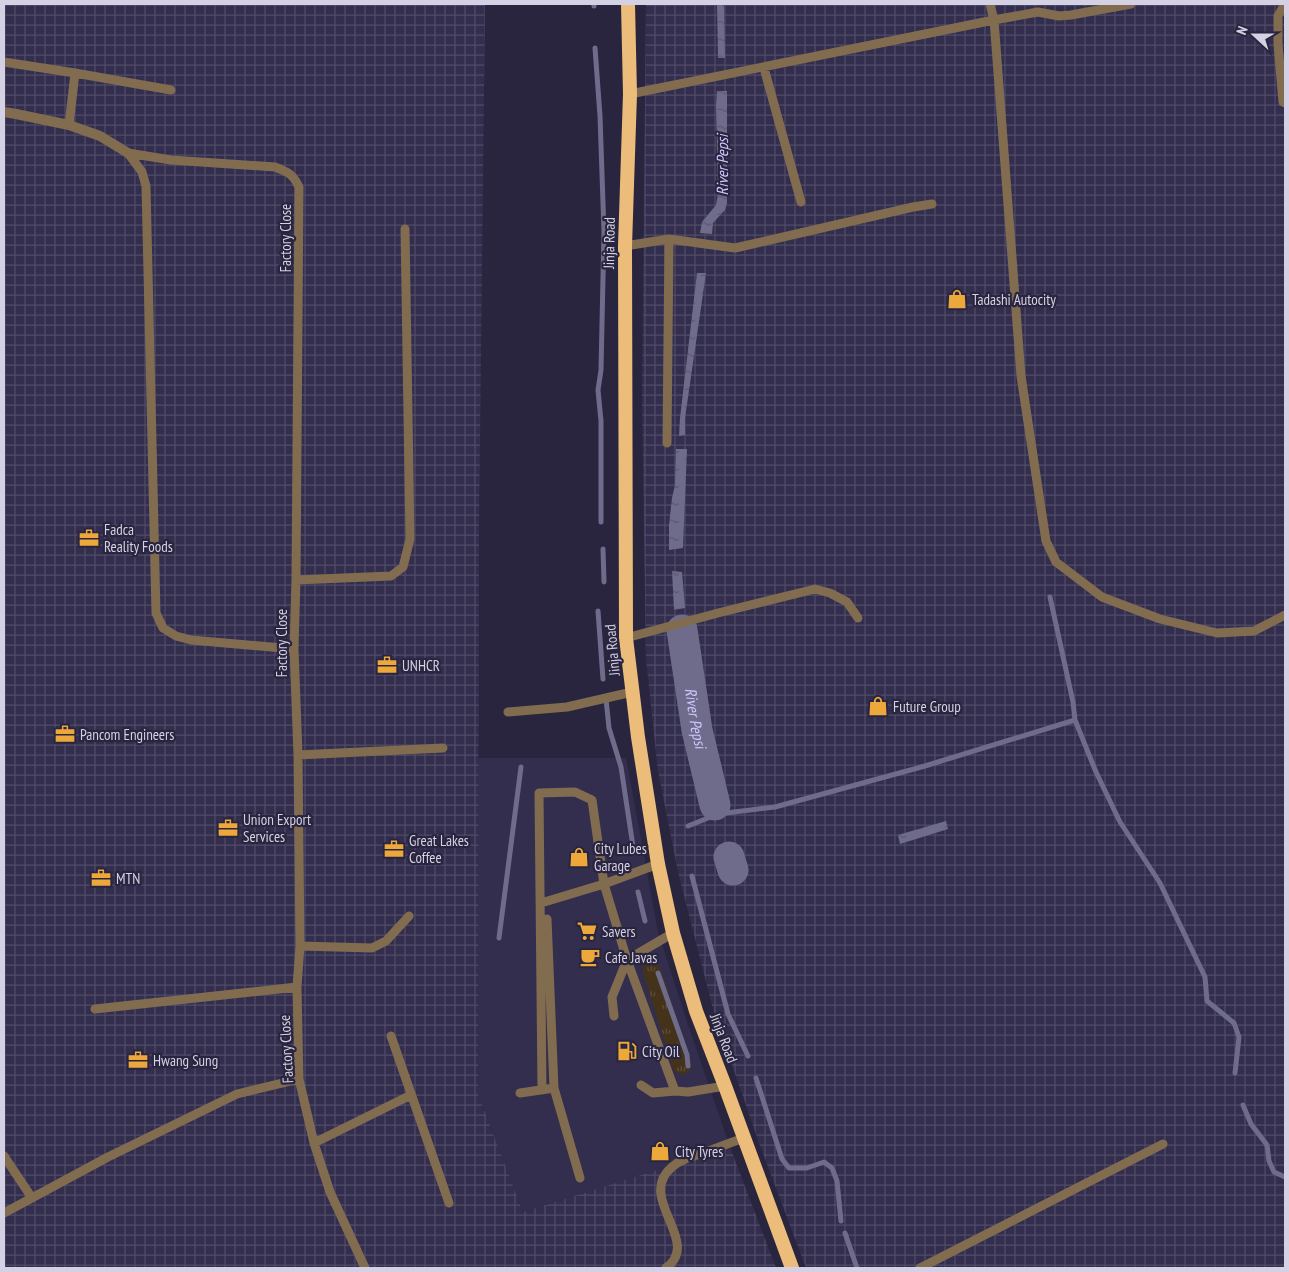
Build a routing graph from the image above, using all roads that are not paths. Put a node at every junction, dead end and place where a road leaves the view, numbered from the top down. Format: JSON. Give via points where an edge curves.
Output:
{"nodes":[{"id":1,"x":628,"y":4,"type":"edge"},
{"id":2,"x":990,"y":4,"type":"edge"},
{"id":3,"x":1131,"y":4,"type":"edge"},
{"id":4,"x":1285,"y":4,"type":"edge"},
{"id":5,"x":994,"y":20,"type":"junction"},
{"id":6,"x":4,"y":62,"type":"edge"},
{"id":7,"x":764,"y":68,"type":"junction"},
{"id":8,"x":75,"y":73,"type":"junction"},
{"id":9,"x":171,"y":90,"type":"dead end"},
{"id":10,"x":630,"y":94,"type":"junction"},
{"id":11,"x":1285,"y":103,"type":"edge"},
{"id":12,"x":4,"y":112,"type":"edge"},
{"id":13,"x":69,"y":125,"type":"junction"},
{"id":14,"x":128,"y":153,"type":"junction"},
{"id":15,"x":801,"y":202,"type":"dead end"},
{"id":16,"x":932,"y":204,"type":"dead end"},
{"id":17,"x":405,"y":229,"type":"dead end"},
{"id":18,"x":669,"y":239,"type":"junction"},
{"id":19,"x":625,"y":246,"type":"junction"},
{"id":20,"x":667,"y":443,"type":"dead end"},
{"id":21,"x":296,"y":580,"type":"junction"},
{"id":22,"x":1285,"y":615,"type":"edge"},
{"id":23,"x":858,"y":618,"type":"dead end"},
{"id":24,"x":626,"y":638,"type":"junction"},
{"id":25,"x":294,"y":648,"type":"junction"},
{"id":26,"x":632,"y":692,"type":"junction"},
{"id":27,"x":508,"y":712,"type":"dead end"},
{"id":28,"x":443,"y":748,"type":"dead end"},
{"id":29,"x":298,"y":755,"type":"junction"},
{"id":30,"x":658,"y":864,"type":"junction"},
{"id":31,"x":604,"y":884,"type":"junction"},
{"id":32,"x":543,"y":902,"type":"junction"},
{"id":33,"x":409,"y":916,"type":"dead end"},
{"id":34,"x":673,"y":933,"type":"junction"},
{"id":35,"x":300,"y":946,"type":"junction"},
{"id":36,"x":627,"y":960,"type":"junction"},
{"id":37,"x":298,"y":986,"type":"junction"},
{"id":38,"x":95,"y":1009,"type":"dead end"},
{"id":39,"x":614,"y":1016,"type":"dead end"},
{"id":40,"x":390,"y":1036,"type":"dead end"},
{"id":41,"x":299,"y":1079,"type":"junction"},
{"id":42,"x":641,"y":1085,"type":"dead end"},
{"id":43,"x":725,"y":1086,"type":"junction"},
{"id":44,"x":554,"y":1088,"type":"junction"},
{"id":45,"x":542,"y":1090,"type":"junction"},
{"id":46,"x":675,"y":1091,"type":"junction"},
{"id":47,"x":520,"y":1093,"type":"dead end"},
{"id":48,"x":411,"y":1095,"type":"junction"},
{"id":49,"x":744,"y":1138,"type":"junction"},
{"id":50,"x":314,"y":1143,"type":"junction"},
{"id":51,"x":1163,"y":1144,"type":"dead end"},
{"id":52,"x":4,"y":1156,"type":"edge"},
{"id":53,"x":580,"y":1178,"type":"dead end"},
{"id":54,"x":32,"y":1198,"type":"junction"},
{"id":55,"x":449,"y":1204,"type":"dead end"},
{"id":56,"x":4,"y":1212,"type":"edge"},
{"id":57,"x":365,"y":1268,"type":"edge"},
{"id":58,"x":666,"y":1268,"type":"edge"},
{"id":59,"x":792,"y":1268,"type":"edge"},
{"id":60,"x":920,"y":1268,"type":"edge"}],
"edges":[{"from":1,"to":10,"type":"highway","name":"Jinja Road"},
{"from":2,"to":5,"type":"lane"},
{"from":3,"to":5,"type":"lane","via":[[1071,15],[1038,12]]},
{"from":4,"to":11,"type":"lane","via":[[1278,16]]},
{"from":5,"to":7,"type":"lane"},
{"from":5,"to":22,"type":"lane","via":[[1021,376],[1046,541],[1056,562],[1102,597],[1160,619],[1217,633],[1254,631]]},
{"from":6,"to":8,"type":"lane"},
{"from":7,"to":10,"type":"lane"},
{"from":7,"to":15,"type":"lane"},
{"from":8,"to":9,"type":"lane"},
{"from":8,"to":13,"type":"lane"},
{"from":10,"to":19,"type":"highway","name":"Jinja Road"},
{"from":12,"to":13,"type":"street"},
{"from":13,"to":14,"type":"street","via":[[100,136]]},
{"from":14,"to":21,"type":"lane","name":"Factory Close","via":[[171,160],[275,167],[294,177],[299,188]]},
{"from":14,"to":25,"type":"lane","via":[[142,172],[146,186],[156,613],[163,628],[191,640]]},
{"from":16,"to":18,"type":"lane","via":[[735,248]]},
{"from":17,"to":21,"type":"lane","via":[[410,539],[403,566],[392,576]]},
{"from":18,"to":19,"type":"lane"},
{"from":18,"to":20,"type":"lane"},
{"from":19,"to":24,"type":"highway","name":"Jinja Road"},
{"from":21,"to":25,"type":"lane","name":"Factory Close"},
{"from":23,"to":24,"type":"lane","via":[[847,602],[815,589]]},
{"from":24,"to":26,"type":"highway","name":"Jinja Road"},
{"from":25,"to":29,"type":"lane","name":"Factory Close"},
{"from":26,"to":27,"type":"lane","via":[[567,707]]},
{"from":26,"to":30,"type":"highway","name":"Jinja Road"},
{"from":28,"to":29,"type":"lane"},
{"from":29,"to":35,"type":"lane","name":"Factory Close"},
{"from":30,"to":31,"type":"lane"},
{"from":30,"to":34,"type":"highway","name":"Jinja Road"},
{"from":31,"to":32,"type":"lane"},
{"from":31,"to":32,"type":"lane","via":[[592,800],[575,792],[539,793]]},
{"from":31,"to":36,"type":"lane"},
{"from":32,"to":44,"type":"lane"},
{"from":32,"to":45,"type":"lane"},
{"from":33,"to":35,"type":"lane","via":[[386,941],[372,948]]},
{"from":34,"to":36,"type":"lane"},
{"from":34,"to":43,"type":"highway","name":"Jinja Road","via":[[696,1011]]},
{"from":35,"to":37,"type":"lane","name":"Factory Close"},
{"from":36,"to":39,"type":"lane","via":[[612,997]]},
{"from":36,"to":46,"type":"lane"},
{"from":37,"to":38,"type":"lane"},
{"from":37,"to":41,"type":"lane","name":"Factory Close"},
{"from":40,"to":48,"type":"lane"},
{"from":41,"to":50,"type":"lane","name":"Factory Close"},
{"from":41,"to":54,"type":"lane","via":[[237,1094]]},
{"from":42,"to":46,"type":"lane","via":[[653,1093]]},
{"from":43,"to":46,"type":"lane"},
{"from":43,"to":49,"type":"highway","name":"Jinja Road"},
{"from":44,"to":45,"type":"lane"},
{"from":44,"to":53,"type":"lane"},
{"from":45,"to":47,"type":"lane"},
{"from":48,"to":50,"type":"lane"},
{"from":48,"to":55,"type":"lane"},
{"from":49,"to":58,"type":"lane","via":[[680,1161],[664,1176],[660,1195],[678,1242],[675,1258]]},
{"from":49,"to":59,"type":"highway","name":"Jinja Road"},
{"from":50,"to":57,"type":"lane","name":"Factory Close","via":[[330,1192]]},
{"from":51,"to":60,"type":"lane"},
{"from":52,"to":54,"type":"lane"},
{"from":54,"to":56,"type":"lane"}]}
